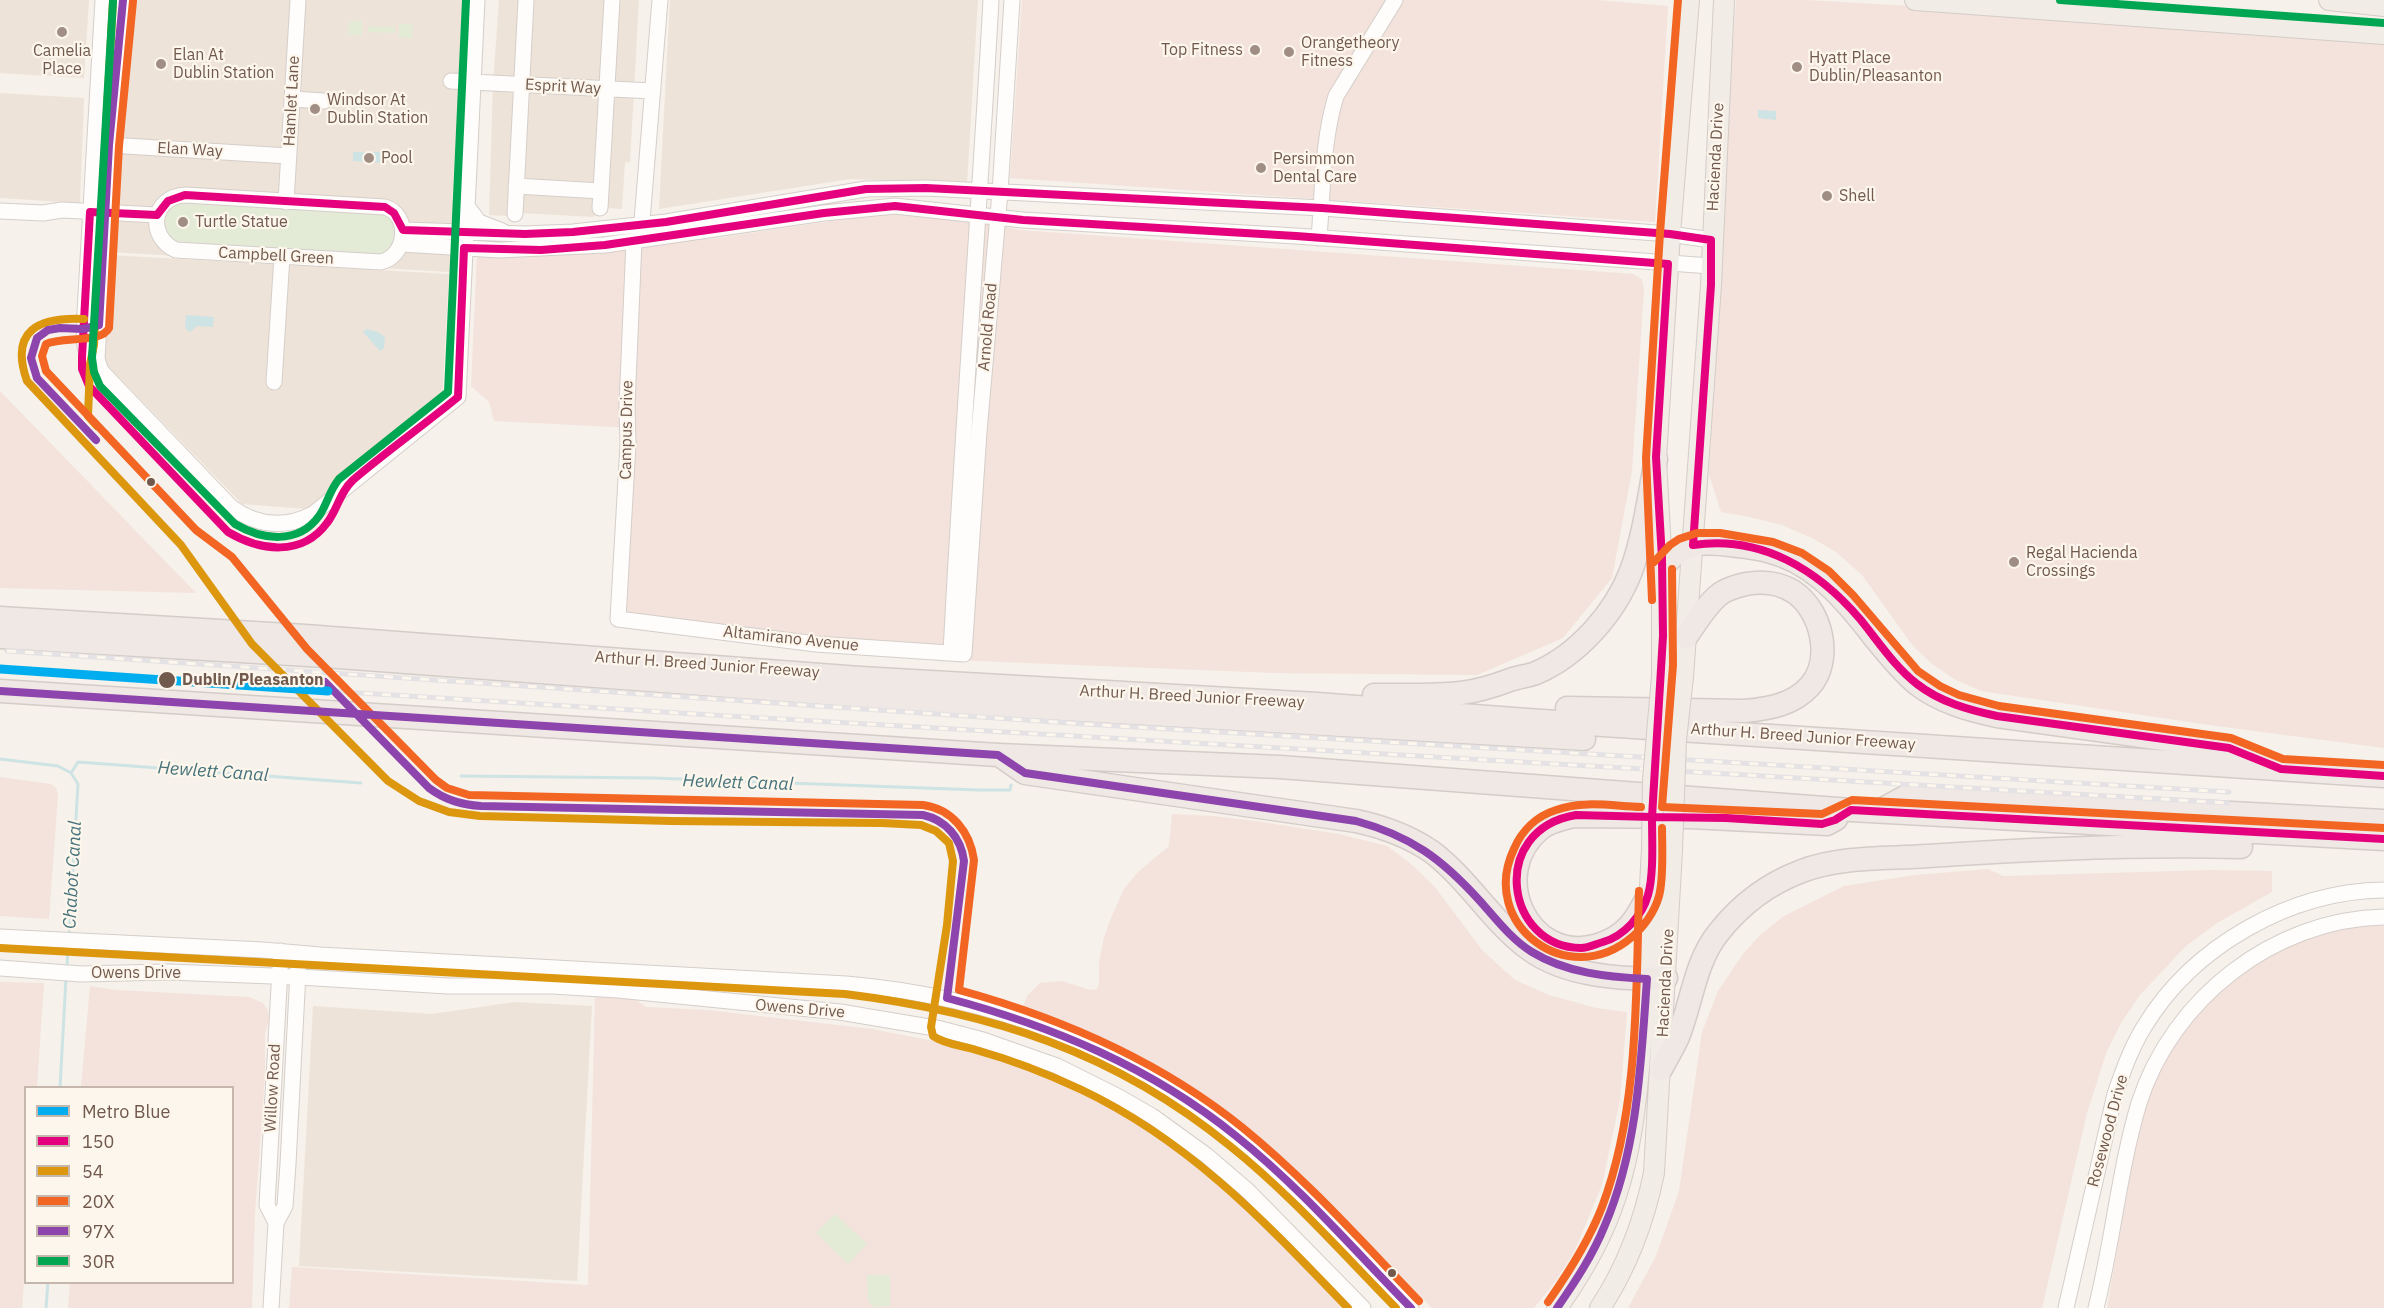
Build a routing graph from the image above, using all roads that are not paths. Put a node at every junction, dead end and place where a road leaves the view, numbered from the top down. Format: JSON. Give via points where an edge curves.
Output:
{"nodes":[{"id":1,"x":103,"y":0,"type":"edge"},
{"id":2,"x":123,"y":0,"type":"edge"},
{"id":3,"x":298,"y":0,"type":"edge"},
{"id":4,"x":477,"y":0,"type":"edge"},
{"id":5,"x":526,"y":0,"type":"edge"},
{"id":6,"x":612,"y":0,"type":"edge"},
{"id":7,"x":660,"y":0,"type":"edge"},
{"id":8,"x":991,"y":0,"type":"edge"},
{"id":9,"x":1012,"y":0,"type":"edge"},
{"id":10,"x":1395,"y":0,"type":"edge"},
{"id":11,"x":1689,"y":0,"type":"edge"},
{"id":12,"x":1724,"y":0,"type":"edge"},
{"id":13,"x":1915,"y":0,"type":"edge"},
{"id":14,"x":2329,"y":0,"type":"edge"},
{"id":15,"x":2084,"y":5,"type":"edge"},
{"id":16,"x":2384,"y":6,"type":"edge"},
{"id":17,"x":2384,"y":34,"type":"edge"},
{"id":18,"x":451,"y":81,"type":"dead end"},
{"id":19,"x":473,"y":82,"type":"junction"},
{"id":20,"x":522,"y":84,"type":"junction"},
{"id":21,"x":607,"y":89,"type":"junction"},
{"id":22,"x":653,"y":91,"type":"junction"},
{"id":23,"x":292,"y":99,"type":"junction"},
{"id":24,"x":324,"y":101,"type":"dead end"},
{"id":25,"x":96,"y":134,"type":"junction"},
{"id":26,"x":109,"y":145,"type":"junction"},
{"id":27,"x":289,"y":156,"type":"junction"},
{"id":28,"x":516,"y":186,"type":"junction"},
{"id":29,"x":601,"y":191,"type":"junction"},
{"id":30,"x":981,"y":191,"type":"junction"},
{"id":31,"x":1000,"y":192,"type":"junction"},
{"id":32,"x":286,"y":202,"type":"junction"},
{"id":33,"x":467,"y":206,"type":"junction"},
{"id":34,"x":600,"y":208,"type":"dead end"},
{"id":35,"x":1322,"y":208,"type":"junction"},
{"id":36,"x":0,"y":211,"type":"edge"},
{"id":37,"x":515,"y":214,"type":"dead end"},
{"id":38,"x":979,"y":214,"type":"junction"},
{"id":39,"x":90,"y":216,"type":"junction"},
{"id":40,"x":998,"y":216,"type":"junction"},
{"id":41,"x":106,"y":217,"type":"junction"},
{"id":42,"x":156,"y":220,"type":"junction"},
{"id":43,"x":552,"y":233,"type":"junction"},
{"id":44,"x":1670,"y":234,"type":"junction"},
{"id":45,"x":639,"y":235,"type":"junction"},
{"id":46,"x":403,"y":237,"type":"junction"},
{"id":47,"x":1319,"y":238,"type":"junction"},
{"id":48,"x":1711,"y":240,"type":"junction"},
{"id":49,"x":465,"y":241,"type":"junction"},
{"id":50,"x":282,"y":256,"type":"junction"},
{"id":51,"x":1668,"y":264,"type":"junction"},
{"id":52,"x":1711,"y":266,"type":"junction"},
{"id":53,"x":101,"y":371,"type":"junction"},
{"id":54,"x":274,"y":382,"type":"dead end"},
{"id":55,"x":1656,"y":459,"type":"junction"},
{"id":56,"x":1693,"y":545,"type":"junction"},
{"id":57,"x":1662,"y":569,"type":"junction"},
{"id":58,"x":0,"y":618,"type":"edge"},
{"id":59,"x":618,"y":619,"type":"joint"},
{"id":60,"x":0,"y":637,"type":"edge"},
{"id":61,"x":1686,"y":637,"type":"junction"},
{"id":62,"x":958,"y":653,"type":"junction"},
{"id":63,"x":0,"y":691,"type":"edge"},
{"id":64,"x":1317,"y":704,"type":"junction"},
{"id":65,"x":1527,"y":720,"type":"junction"},
{"id":66,"x":1700,"y":730,"type":"junction"},
{"id":67,"x":998,"y":755,"type":"junction"},
{"id":68,"x":2281,"y":769,"type":"junction"},
{"id":69,"x":2384,"y":776,"type":"edge"},
{"id":70,"x":1851,"y":810,"type":"junction"},
{"id":71,"x":1878,"y":812,"type":"junction"},
{"id":72,"x":2384,"y":821,"type":"edge"},
{"id":73,"x":2329,"y":837,"type":"junction"},
{"id":74,"x":2384,"y":839,"type":"edge"},
{"id":75,"x":2384,"y":890,"type":"edge"},
{"id":76,"x":1649,"y":894,"type":"junction"},
{"id":77,"x":2384,"y":917,"type":"edge"},
{"id":78,"x":0,"y":937,"type":"edge"},
{"id":79,"x":281,"y":951,"type":"junction"},
{"id":80,"x":299,"y":953,"type":"junction"},
{"id":81,"x":0,"y":968,"type":"edge"},
{"id":82,"x":279,"y":976,"type":"junction"},
{"id":83,"x":299,"y":977,"type":"junction"},
{"id":84,"x":1656,"y":978,"type":"junction"},
{"id":85,"x":1662,"y":1069,"type":"junction"},
{"id":86,"x":276,"y":1223,"type":"junction"},
{"id":87,"x":271,"y":1308,"type":"edge"},
{"id":88,"x":1363,"y":1308,"type":"edge"},
{"id":89,"x":1411,"y":1308,"type":"edge"},
{"id":90,"x":1557,"y":1308,"type":"edge"},
{"id":91,"x":1600,"y":1308,"type":"edge"},
{"id":92,"x":2066,"y":1308,"type":"edge"},
{"id":93,"x":2096,"y":1308,"type":"edge"}],
"edges":[{"from":1,"to":25,"type":"street"},
{"from":2,"to":26,"type":"street"},
{"from":3,"to":23,"type":"street","name":"Hamlet Lane"},
{"from":4,"to":19,"type":"street"},
{"from":5,"to":20,"type":"street"},
{"from":6,"to":21,"type":"street"},
{"from":7,"to":22,"type":"street","name":"Campus Drive"},
{"from":8,"to":30,"type":"street","name":"Arnold Road"},
{"from":9,"to":31,"type":"street","name":"Arnold Road"},
{"from":10,"to":35,"type":"street","via":[[1336,96],[1326,140]]},
{"from":11,"to":44,"type":"main road","name":"Hacienda Drive"},
{"from":12,"to":48,"type":"main road","name":"Hacienda Drive"},
{"from":13,"to":15,"type":"main road"},
{"from":14,"to":16,"type":"main road"},
{"from":15,"to":17,"type":"main road"},
{"from":18,"to":19,"type":"street","name":"Esprit Way"},
{"from":19,"to":20,"type":"street","name":"Esprit Way"},
{"from":19,"to":33,"type":"street"},
{"from":20,"to":21,"type":"street","name":"Esprit Way"},
{"from":20,"to":28,"type":"street"},
{"from":21,"to":22,"type":"street","name":"Esprit Way"},
{"from":21,"to":29,"type":"street"},
{"from":22,"to":45,"type":"street","name":"Campus Drive"},
{"from":23,"to":24,"type":"street"},
{"from":23,"to":27,"type":"street","name":"Hamlet Lane"},
{"from":25,"to":26,"type":"street"},
{"from":25,"to":39,"type":"street"},
{"from":26,"to":27,"type":"street","name":"Elan Way"},
{"from":26,"to":41,"type":"street"},
{"from":27,"to":32,"type":"street","name":"Hamlet Lane"},
{"from":28,"to":29,"type":"street"},
{"from":28,"to":37,"type":"street"},
{"from":29,"to":34,"type":"street"},
{"from":30,"to":31,"type":"street"},
{"from":30,"to":38,"type":"street","name":"Arnold Road"},
{"from":30,"to":45,"type":"street","via":[[866,189]]},
{"from":31,"to":35,"type":"street"},
{"from":31,"to":40,"type":"street","name":"Arnold Road"},
{"from":32,"to":42,"type":"street","via":[[178,195],[167,200]]},
{"from":32,"to":46,"type":"street","via":[[385,207],[396,216]]},
{"from":33,"to":43,"type":"street","via":[[478,222],[502,231]]},
{"from":33,"to":49,"type":"street"},
{"from":35,"to":44,"type":"street"},
{"from":35,"to":47,"type":"street"},
{"from":36,"to":39,"type":"street","via":[[62,210]]},
{"from":38,"to":40,"type":"street"},
{"from":38,"to":45,"type":"street","via":[[895,206]]},
{"from":38,"to":62,"type":"street","name":"Arnold Road","via":[[963,431]]},
{"from":39,"to":41,"type":"street"},
{"from":39,"to":53,"type":"street","via":[[84,344],[91,364]]},
{"from":40,"to":47,"type":"street"},
{"from":40,"to":62,"type":"street","name":"Arnold Road"},
{"from":41,"to":42,"type":"street"},
{"from":41,"to":53,"type":"street","via":[[98,359]]},
{"from":42,"to":50,"type":"street","name":"Campbell Green","via":[[165,243],[176,250]]},
{"from":43,"to":45,"type":"street"},
{"from":43,"to":49,"type":"street"},
{"from":44,"to":48,"type":"street"},
{"from":44,"to":51,"type":"main road","name":"Hacienda Drive"},
{"from":45,"to":49,"type":"street","via":[[541,250]]},
{"from":45,"to":59,"type":"street","name":"Campus Drive"},
{"from":46,"to":49,"type":"street"},
{"from":46,"to":50,"type":"street","name":"Campbell Green","via":[[393,256],[381,262]]},
{"from":47,"to":51,"type":"street"},
{"from":48,"to":52,"type":"main road","name":"Hacienda Drive"},
{"from":49,"to":53,"type":"street","via":[[458,397],[300,521],[276,524],[242,516]]},
{"from":50,"to":54,"type":"street"},
{"from":51,"to":52,"type":"street"},
{"from":51,"to":55,"type":"main road","name":"Hacienda Drive"},
{"from":52,"to":56,"type":"main road","name":"Hacienda Drive"},
{"from":55,"to":57,"type":"main road","name":"Hacienda Drive"},
{"from":55,"to":64,"type":"highway","via":[[1639,545],[1619,597],[1601,622],[1561,659],[1536,673],[1486,689],[1353,696]]},
{"from":56,"to":57,"type":"highway","via":[[1677,551]]},
{"from":56,"to":61,"type":"main road","name":"Hacienda Drive"},
{"from":56,"to":68,"type":"highway","via":[[1710,543],[1760,549],[1805,567],[1844,602],[1897,666],[1926,690],[1968,710],[2229,748]]},
{"from":57,"to":76,"type":"main road","name":"Hacienda Drive","bridge":true,"via":[[1662,676]]},
{"from":58,"to":64,"type":"highway","name":"Arthur H. Breed Junior Freeway","via":[[234,631],[860,678]]},
{"from":59,"to":62,"type":"street","name":"Altamirano Avenue","via":[[816,644]]},
{"from":60,"to":66,"type":"highway","via":[[325,656],[959,703],[1500,735],[1666,743]]},
{"from":61,"to":65,"type":"highway","via":[[1720,594],[1755,582],[1773,583],[1794,592],[1807,604],[1820,632],[1822,661],[1811,685],[1785,704],[1768,710],[1551,707]]},
{"from":61,"to":84,"type":"main road","name":"Hacienda Drive","bridge":true,"via":[[1672,850]]},
{"from":63,"to":67,"type":"highway"},
{"from":64,"to":65,"type":"highway","name":"Arthur H. Breed Junior Freeway"},
{"from":65,"to":66,"type":"highway","name":"Arthur H. Breed Junior Freeway"},
{"from":66,"to":68,"type":"highway","name":"Arthur H. Breed Junior Freeway"},
{"from":67,"to":70,"type":"highway","via":[[1280,767]]},
{"from":67,"to":84,"type":"highway","via":[[1025,773],[1381,827],[1432,853],[1530,950],[1547,960],[1591,974]]},
{"from":68,"to":69,"type":"highway","name":"Arthur H. Breed Junior Freeway"},
{"from":70,"to":71,"type":"highway"},
{"from":70,"to":76,"type":"highway","via":[[1827,824],[1574,816],[1541,829],[1528,842],[1516,873],[1519,905],[1525,918],[1537,932],[1570,947],[1587,948],[1618,936],[1630,926]]},
{"from":71,"to":72,"type":"highway","via":[[1907,796]]},
{"from":71,"to":73,"type":"highway"},
{"from":73,"to":74,"type":"highway"},
{"from":73,"to":85,"type":"highway","via":[[2299,848],[2156,845],[1982,852],[1849,861],[1802,871],[1756,896],[1717,933]]},
{"from":75,"to":92,"type":"street","name":"Rosewood Drive","via":[[2327,897],[2253,925],[2194,968],[2162,1003],[2126,1061],[2115,1094]]},
{"from":76,"to":84,"type":"main road","name":"Hacienda Drive"},
{"from":77,"to":93,"type":"street","name":"Rosewood Drive","via":[[2333,923],[2266,949],[2213,988],[2167,1041],[2139,1103]]},
{"from":78,"to":79,"type":"street","name":"Owens Drive"},
{"from":79,"to":80,"type":"street","name":"Owens Drive"},
{"from":79,"to":82,"type":"street","name":"Willow Road"},
{"from":80,"to":83,"type":"street","name":"Willow Road"},
{"from":80,"to":89,"type":"street","name":"Owens Drive","via":[[866,986],[947,998],[1009,1015],[1107,1054],[1204,1112],[1286,1182]]},
{"from":81,"to":82,"type":"street","name":"Owens Drive","via":[[81,974]]},
{"from":82,"to":83,"type":"street","name":"Owens Drive"},
{"from":82,"to":86,"type":"street","name":"Willow Road","via":[[267,1205]]},
{"from":83,"to":86,"type":"street","name":"Willow Road","via":[[287,1185],[285,1206]]},
{"from":83,"to":88,"type":"street","name":"Owens Drive","via":[[618,990],[874,1016],[983,1040],[1090,1082],[1186,1139],[1248,1191]]},
{"from":84,"to":85,"type":"main road","name":"Hacienda Drive"},
{"from":84,"to":90,"type":"main road","name":"Hacienda Drive","via":[[1632,1129],[1617,1195],[1591,1256]]},
{"from":85,"to":91,"type":"main road","name":"Hacienda Drive","via":[[1654,1173],[1647,1205],[1620,1275]]},
{"from":86,"to":87,"type":"street","name":"Willow Road"}]}
